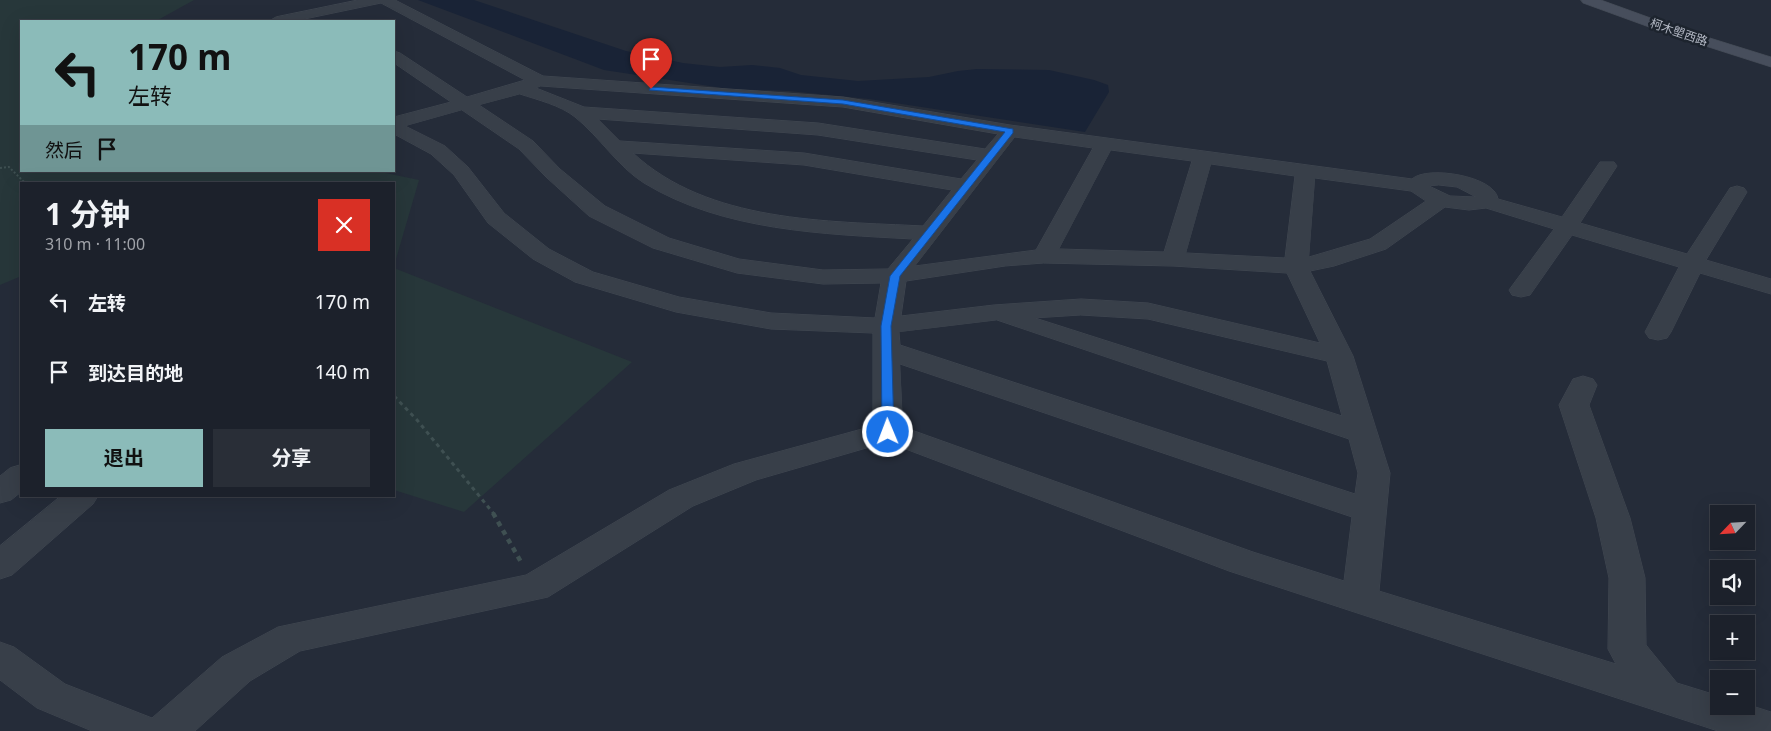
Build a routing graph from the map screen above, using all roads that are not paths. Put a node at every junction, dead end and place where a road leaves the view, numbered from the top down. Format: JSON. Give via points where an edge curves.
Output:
{"nodes":[{"id":1,"x":378,"y":0,"type":"edge"},
{"id":2,"x":385,"y":0,"type":"edge"},
{"id":3,"x":1588,"y":0,"type":"edge"},
{"id":4,"x":327,"y":11,"type":"junction"},
{"id":5,"x":281,"y":20,"type":"edge"},
{"id":6,"x":340,"y":20,"type":"edge"},
{"id":7,"x":395,"y":57,"type":"edge"},
{"id":8,"x":1771,"y":62,"type":"edge"},
{"id":9,"x":530,"y":85,"type":"junction"},
{"id":10,"x":463,"y":104,"type":"junction"},
{"id":11,"x":579,"y":112,"type":"junction"},
{"id":12,"x":397,"y":120,"type":"edge"},
{"id":13,"x":1010,"y":131,"type":"junction"},
{"id":14,"x":1105,"y":144,"type":"junction"},
{"id":15,"x":616,"y":146,"type":"junction"},
{"id":16,"x":990,"y":156,"type":"junction"},
{"id":17,"x":1203,"y":157,"type":"junction"},
{"id":18,"x":1607,"y":166,"type":"dead end"},
{"id":19,"x":1306,"y":171,"type":"junction"},
{"id":20,"x":965,"y":186,"type":"junction"},
{"id":21,"x":1417,"y":186,"type":"junction"},
{"id":22,"x":1737,"y":192,"type":"dead end"},
{"id":23,"x":1442,"y":200,"type":"junction"},
{"id":24,"x":1487,"y":202,"type":"junction"},
{"id":25,"x":1568,"y":225,"type":"junction"},
{"id":26,"x":928,"y":233,"type":"junction"},
{"id":27,"x":1044,"y":256,"type":"junction"},
{"id":28,"x":1173,"y":259,"type":"junction"},
{"id":29,"x":1693,"y":263,"type":"junction"},
{"id":30,"x":1296,"y":266,"type":"junction"},
{"id":31,"x":895,"y":276,"type":"junction"},
{"id":32,"x":1771,"y":287,"type":"edge"},
{"id":33,"x":1520,"y":290,"type":"dead end"},
{"id":34,"x":994,"y":313,"type":"junction"},
{"id":35,"x":1658,"y":332,"type":"dead end"},
{"id":36,"x":886,"y":338,"type":"junction"},
{"id":37,"x":1339,"y":356,"type":"junction"},
{"id":38,"x":1583,"y":385,"type":"dead end"},
{"id":39,"x":888,"y":432,"type":"junction"},
{"id":40,"x":1362,"y":433,"type":"junction"},
{"id":41,"x":20,"y":477,"type":"edge"},
{"id":42,"x":0,"y":492,"type":"edge"},
{"id":43,"x":81,"y":497,"type":"edge"},
{"id":44,"x":1370,"y":511,"type":"junction"},
{"id":45,"x":0,"y":566,"type":"edge"},
{"id":46,"x":1360,"y":600,"type":"junction"},
{"id":47,"x":0,"y":658,"type":"edge"},
{"id":48,"x":1662,"y":694,"type":"junction"},
{"id":49,"x":1771,"y":730,"type":"edge"},
{"id":50,"x":138,"y":731,"type":"edge"},
{"id":51,"x":166,"y":731,"type":"edge"}],
"edges":[{"from":1,"to":4,"type":"street"},
{"from":2,"to":9,"type":"street"},
{"from":3,"to":8,"type":"street","name":"柯木塱西路"},
{"from":4,"to":5,"type":"street"},
{"from":4,"to":6,"type":"street"},
{"from":7,"to":10,"type":"street"},
{"from":9,"to":10,"type":"street"},
{"from":9,"to":11,"type":"street"},
{"from":9,"to":13,"type":"street","via":[[843,102]]},
{"from":10,"to":12,"type":"street"},
{"from":10,"to":31,"type":"street","via":[[526,144],[553,174],[597,211],[661,243],[737,266],[822,277]]},
{"from":11,"to":15,"type":"street"},
{"from":11,"to":16,"type":"street","via":[[818,129]]},
{"from":12,"to":36,"type":"street","via":[[461,171],[496,218],[541,254],[584,278],[676,304]]},
{"from":13,"to":14,"type":"street"},
{"from":13,"to":16,"type":"street"},
{"from":14,"to":17,"type":"street"},
{"from":14,"to":27,"type":"street"},
{"from":15,"to":20,"type":"street","via":[[804,159]]},
{"from":15,"to":26,"type":"street","via":[[650,177],[695,200],[756,217],[822,227]]},
{"from":16,"to":20,"type":"street"},
{"from":17,"to":19,"type":"street"},
{"from":17,"to":28,"type":"street"},
{"from":18,"to":25,"type":"street"},
{"from":19,"to":21,"type":"street"},
{"from":19,"to":30,"type":"street"},
{"from":20,"to":26,"type":"street"},
{"from":21,"to":23,"type":"street","via":[[1431,197]]},
{"from":21,"to":24,"type":"street","via":[[1429,179],[1462,181],[1488,196]]},
{"from":22,"to":29,"type":"street"},
{"from":23,"to":24,"type":"street","via":[[1472,205]]},
{"from":23,"to":30,"type":"street","via":[[1378,244],[1326,261]]},
{"from":24,"to":25,"type":"street"},
{"from":25,"to":29,"type":"street"},
{"from":25,"to":33,"type":"street"},
{"from":26,"to":31,"type":"street"},
{"from":27,"to":28,"type":"street"},
{"from":27,"to":31,"type":"street"},
{"from":28,"to":30,"type":"street"},
{"from":29,"to":32,"type":"street"},
{"from":29,"to":35,"type":"street"},
{"from":30,"to":37,"type":"street"},
{"from":31,"to":36,"type":"street"},
{"from":34,"to":36,"type":"street"},
{"from":34,"to":37,"type":"street","via":[[1080,308],[1148,311]]},
{"from":34,"to":40,"type":"street"},
{"from":36,"to":39,"type":"street"},
{"from":36,"to":44,"type":"street"},
{"from":37,"to":40,"type":"street"},
{"from":38,"to":48,"type":"street","via":[[1574,405],[1613,518],[1628,578],[1627,649]]},
{"from":39,"to":46,"type":"street","via":[[1241,562]]},
{"from":39,"to":51,"type":"street","via":[[745,472],[681,498],[535,587],[291,638],[236,669]]},
{"from":40,"to":44,"type":"street","via":[[1374,473]]},
{"from":41,"to":42,"type":"street"},
{"from":43,"to":45,"type":"street"},
{"from":44,"to":46,"type":"street"},
{"from":46,"to":48,"type":"street"},
{"from":47,"to":50,"type":"street","via":[[51,696]]},
{"from":48,"to":49,"type":"street"}]}
